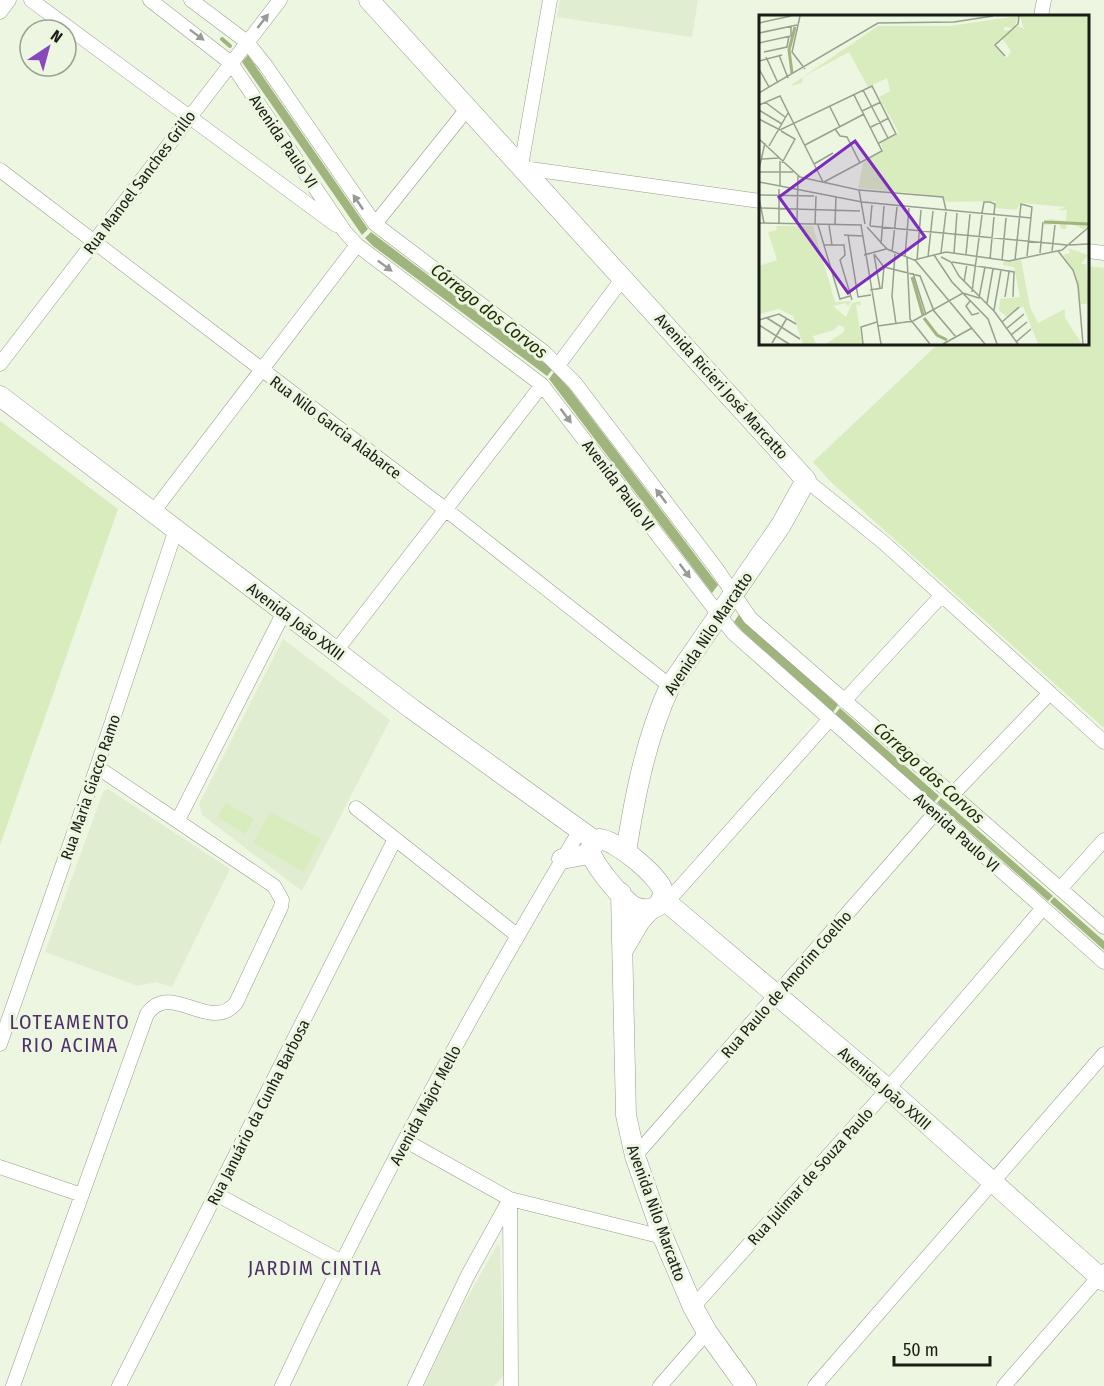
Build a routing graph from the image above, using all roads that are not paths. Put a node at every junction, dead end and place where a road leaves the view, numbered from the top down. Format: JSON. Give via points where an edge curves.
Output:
{"nodes":[{"id":1,"x":9,"y":0,"type":"edge"},
{"id":2,"x":31,"y":0,"type":"edge"},
{"id":3,"x":150,"y":0,"type":"edge"},
{"id":4,"x":191,"y":0,"type":"edge"},
{"id":5,"x":280,"y":0,"type":"edge"},
{"id":6,"x":369,"y":0,"type":"edge"},
{"id":7,"x":550,"y":0,"type":"edge"},
{"id":8,"x":1044,"y":0,"type":"edge"},
{"id":9,"x":0,"y":12,"type":"edge"},
{"id":10,"x":1041,"y":15,"type":"edge"},
{"id":11,"x":247,"y":42,"type":"junction"},
{"id":12,"x":231,"y":63,"type":"junction"},
{"id":13,"x":467,"y":109,"type":"junction"},
{"id":14,"x":189,"y":116,"type":"junction"},
{"id":15,"x":522,"y":167,"type":"junction"},
{"id":16,"x":0,"y":170,"type":"edge"},
{"id":17,"x":759,"y":201,"type":"edge"},
{"id":18,"x":375,"y":224,"type":"junction"},
{"id":19,"x":345,"y":232,"type":"junction"},
{"id":20,"x":95,"y":242,"type":"junction"},
{"id":21,"x":357,"y":245,"type":"junction"},
{"id":22,"x":1089,"y":251,"type":"edge"},
{"id":23,"x":1104,"y":254,"type":"edge"},
{"id":24,"x":623,"y":278,"type":"junction"},
{"id":25,"x":0,"y":364,"type":"edge"},
{"id":26,"x":559,"y":364,"type":"junction"},
{"id":27,"x":260,"y":371,"type":"junction"},
{"id":28,"x":542,"y":385,"type":"junction"},
{"id":29,"x":0,"y":396,"type":"edge"},
{"id":30,"x":806,"y":480,"type":"junction"},
{"id":31,"x":445,"y":509,"type":"junction"},
{"id":32,"x":153,"y":512,"type":"junction"},
{"id":33,"x":176,"y":529,"type":"junction"},
{"id":34,"x":734,"y":593,"type":"junction"},
{"id":35,"x":941,"y":596,"type":"junction"},
{"id":36,"x":284,"y":612,"type":"junction"},
{"id":37,"x":719,"y":616,"type":"junction"},
{"id":38,"x":336,"y":651,"type":"junction"},
{"id":39,"x":670,"y":686,"type":"junction"},
{"id":40,"x":1050,"y":693,"type":"junction"},
{"id":41,"x":844,"y":700,"type":"junction"},
{"id":42,"x":829,"y":720,"type":"junction"},
{"id":43,"x":1104,"y":742,"type":"edge"},
{"id":44,"x":97,"y":767,"type":"junction"},
{"id":45,"x":952,"y":795,"type":"junction"},
{"id":46,"x":634,"y":797,"type":"junction"},
{"id":47,"x":356,"y":808,"type":"dead end"},
{"id":48,"x":936,"y":812,"type":"junction"},
{"id":49,"x":178,"y":820,"type":"junction"},
{"id":50,"x":395,"y":839,"type":"junction"},
{"id":51,"x":1104,"y":840,"type":"edge"},
{"id":52,"x":593,"y":841,"type":"junction"},
{"id":53,"x":626,"y":852,"type":"junction"},
{"id":54,"x":562,"y":859,"type":"joint"},
{"id":55,"x":1060,"y":889,"type":"junction"},
{"id":56,"x":621,"y":893,"type":"junction"},
{"id":57,"x":660,"y":903,"type":"junction"},
{"id":58,"x":1043,"y":908,"type":"junction"},
{"id":59,"x":1104,"y":927,"type":"edge"},
{"id":60,"x":518,"y":936,"type":"junction"},
{"id":61,"x":623,"y":950,"type":"junction"},
{"id":62,"x":1104,"y":962,"type":"edge"},
{"id":63,"x":776,"y":995,"type":"junction"},
{"id":64,"x":0,"y":1044,"type":"edge"},
{"id":65,"x":1104,"y":1054,"type":"edge"},
{"id":66,"x":888,"y":1089,"type":"junction"},
{"id":67,"x":406,"y":1141,"type":"junction"},
{"id":68,"x":635,"y":1156,"type":"junction"},
{"id":69,"x":0,"y":1167,"type":"edge"},
{"id":70,"x":991,"y":1181,"type":"junction"},
{"id":71,"x":216,"y":1194,"type":"junction"},
{"id":72,"x":82,"y":1195,"type":"junction"},
{"id":73,"x":510,"y":1199,"type":"junction"},
{"id":74,"x":663,"y":1237,"type":"junction"},
{"id":75,"x":340,"y":1261,"type":"junction"},
{"id":76,"x":1102,"y":1276,"type":"edge"},
{"id":77,"x":693,"y":1307,"type":"junction"},
{"id":78,"x":706,"y":1332,"type":"junction"},
{"id":79,"x":13,"y":1386,"type":"edge"},
{"id":80,"x":119,"y":1386,"type":"edge"},
{"id":81,"x":282,"y":1386,"type":"edge"},
{"id":82,"x":415,"y":1386,"type":"edge"},
{"id":83,"x":510,"y":1386,"type":"edge"},
{"id":84,"x":660,"y":1386,"type":"edge"},
{"id":85,"x":746,"y":1386,"type":"edge"},
{"id":86,"x":815,"y":1386,"type":"edge"},
{"id":87,"x":1004,"y":1386,"type":"edge"}],
"edges":[{"from":1,"to":9,"type":"street"},
{"from":2,"to":14,"type":"street"},
{"from":3,"to":12,"type":"street","name":"Avenida Paulo VI","one_way":true},
{"from":4,"to":11,"type":"street","name":"Avenida Paulo VI"},
{"from":11,"to":5,"type":"street","name":"Rua Manoel Sanches Grillo","one_way":true},
{"from":6,"to":13,"type":"main road","name":"Avenida Ricieri José Marcatto"},
{"from":7,"to":15,"type":"street"},
{"from":8,"to":10,"type":"street"},
{"from":11,"to":12,"type":"street","name":"Rua Manoel Sanches Grillo"},
{"from":18,"to":11,"type":"street","name":"Avenida Paulo VI","one_way":true},
{"from":12,"to":14,"type":"street","name":"Rua Manoel Sanches Grillo"},
{"from":12,"to":19,"type":"street","name":"Avenida Paulo VI"},
{"from":13,"to":15,"type":"main road","name":"Avenida Ricieri José Marcatto"},
{"from":13,"to":18,"type":"street"},
{"from":14,"to":19,"type":"street"},
{"from":14,"to":20,"type":"street","name":"Rua Manoel Sanches Grillo"},
{"from":15,"to":17,"type":"street"},
{"from":15,"to":24,"type":"main road","name":"Avenida Ricieri José Marcatto"},
{"from":16,"to":20,"type":"street","name":"Rua Nilo Garcia Alabarce"},
{"from":18,"to":26,"type":"street","name":"Avenida Paulo VI"},
{"from":19,"to":21,"type":"street","name":"Avenida Paulo VI"},
{"from":20,"to":25,"type":"street","name":"Rua Manoel Sanches Grillo"},
{"from":20,"to":27,"type":"street","name":"Rua Nilo Garcia Alabarce"},
{"from":21,"to":27,"type":"street"},
{"from":21,"to":28,"type":"street","name":"Avenida Paulo VI","one_way":true},
{"from":22,"to":23,"type":"street"},
{"from":24,"to":26,"type":"street"},
{"from":24,"to":30,"type":"main road","name":"Avenida Ricieri José Marcatto"},
{"from":34,"to":26,"type":"street","name":"Avenida Paulo VI","one_way":true},
{"from":27,"to":31,"type":"street","name":"Rua Nilo Garcia Alabarce"},
{"from":27,"to":32,"type":"street"},
{"from":28,"to":31,"type":"street"},
{"from":28,"to":37,"type":"street","name":"Avenida Paulo VI","one_way":true},
{"from":29,"to":32,"type":"main road","name":"Avenida João XXIII"},
{"from":30,"to":34,"type":"main road","name":"Avenida Nilo Marcatto","via":[[781,525]]},
{"from":30,"to":35,"type":"street","name":"Avenida Ricieri José Marcatto","via":[[859,521]]},
{"from":31,"to":38,"type":"street"},
{"from":31,"to":39,"type":"street","name":"Rua Nilo Garcia Alabarce"},
{"from":32,"to":33,"type":"main road","name":"Avenida João XXIII"},
{"from":33,"to":36,"type":"main road","name":"Avenida João XXIII"},
{"from":33,"to":44,"type":"street","name":"Rua Maria Giacco Ramo"},
{"from":34,"to":37,"type":"main road","name":"Avenida Nilo Marcatto"},
{"from":34,"to":41,"type":"street","name":"Avenida Paulo VI","via":[[750,618]]},
{"from":35,"to":40,"type":"street","name":"Avenida Ricieri José Marcatto"},
{"from":35,"to":41,"type":"street"},
{"from":36,"to":38,"type":"main road","name":"Avenida João XXIII"},
{"from":36,"to":49,"type":"street"},
{"from":37,"to":39,"type":"main road","name":"Avenida Nilo Marcatto"},
{"from":37,"to":42,"type":"street","name":"Avenida Paulo VI"},
{"from":38,"to":52,"type":"main road","name":"Avenida João XXIII"},
{"from":39,"to":46,"type":"main road","name":"Avenida Nilo Marcatto","via":[[656,719]]},
{"from":40,"to":43,"type":"street","name":"Avenida Ricieri José Marcatto"},
{"from":40,"to":45,"type":"street"},
{"from":41,"to":45,"type":"street","name":"Avenida Paulo VI"},
{"from":42,"to":48,"type":"street","name":"Avenida Paulo VI"},
{"from":42,"to":57,"type":"street"},
{"from":44,"to":49,"type":"street"},
{"from":44,"to":64,"type":"street","name":"Rua Maria Giacco Ramo"},
{"from":45,"to":55,"type":"street","name":"Avenida Paulo VI"},
{"from":46,"to":52,"type":"main road","name":"Avenida Nilo Marcatto"},
{"from":46,"to":53,"type":"main road","name":"Avenida Nilo Marcatto"},
{"from":47,"to":50,"type":"street"},
{"from":48,"to":58,"type":"street","name":"Avenida Paulo VI"},
{"from":48,"to":63,"type":"street","name":"Rua Paulo de Amorim Coelho"},
{"from":49,"to":72,"type":"street","via":[[274,886],[282,900],[281,907],[230,1010],[213,1014],[166,1000],[147,1014]]},
{"from":50,"to":60,"type":"street"},
{"from":50,"to":71,"type":"street","name":"Rua Januário da Cunha Barbosa"},
{"from":51,"to":55,"type":"street"},
{"from":52,"to":53,"type":"main road","name":"Avenida João XXIII"},
{"from":52,"to":54,"type":"main road"},
{"from":52,"to":56,"type":"main road","name":"Avenida João XXIII","via":[[595,864]]},
{"from":53,"to":57,"type":"main road","name":"Avenida João XXIII","via":[[659,883],[663,890]]},
{"from":54,"to":60,"type":"street","name":"Avenida Major Mello"},
{"from":55,"to":59,"type":"street","name":"Avenida Paulo VI"},
{"from":56,"to":57,"type":"main road","name":"Avenida João XXIII","via":[[637,908]]},
{"from":56,"to":61,"type":"main road","name":"Avenida Nilo Marcatto"},
{"from":57,"to":61,"type":"main road","via":[[640,921]]},
{"from":57,"to":63,"type":"main road","name":"Avenida João XXIII"},
{"from":58,"to":62,"type":"street","name":"Avenida Paulo VI"},
{"from":58,"to":66,"type":"street","name":"Rua Julimar de Souza Paulo"},
{"from":60,"to":67,"type":"street","name":"Avenida Major Mello"},
{"from":61,"to":68,"type":"main road","name":"Avenida Nilo Marcatto","via":[[626,1114]]},
{"from":63,"to":66,"type":"main road","name":"Avenida João XXIII"},
{"from":63,"to":68,"type":"street","name":"Rua Paulo de Amorim Coelho"},
{"from":65,"to":70,"type":"street"},
{"from":66,"to":70,"type":"main road","name":"Avenida João XXIII"},
{"from":66,"to":77,"type":"street","name":"Rua Julimar de Souza Paulo"},
{"from":67,"to":73,"type":"street"},
{"from":67,"to":75,"type":"street","name":"Avenida Major Mello"},
{"from":68,"to":74,"type":"main road","name":"Avenida Nilo Marcatto"},
{"from":69,"to":72,"type":"street"},
{"from":70,"to":76,"type":"main road","name":"Avenida João XXIII"},
{"from":70,"to":86,"type":"street"},
{"from":71,"to":75,"type":"street"},
{"from":71,"to":80,"type":"street","name":"Rua Januário da Cunha Barbosa"},
{"from":72,"to":79,"type":"street"},
{"from":73,"to":74,"type":"street"},
{"from":73,"to":82,"type":"street","via":[[468,1275]]},
{"from":73,"to":83,"type":"street"},
{"from":74,"to":77,"type":"main road","name":"Avenida Nilo Marcatto"},
{"from":75,"to":81,"type":"street","name":"Avenida Major Mello"},
{"from":76,"to":87,"type":"street"},
{"from":77,"to":78,"type":"main road","name":"Avenida Nilo Marcatto"},
{"from":78,"to":84,"type":"street"},
{"from":78,"to":85,"type":"main road","name":"Avenida Nilo Marcatto"}]}
